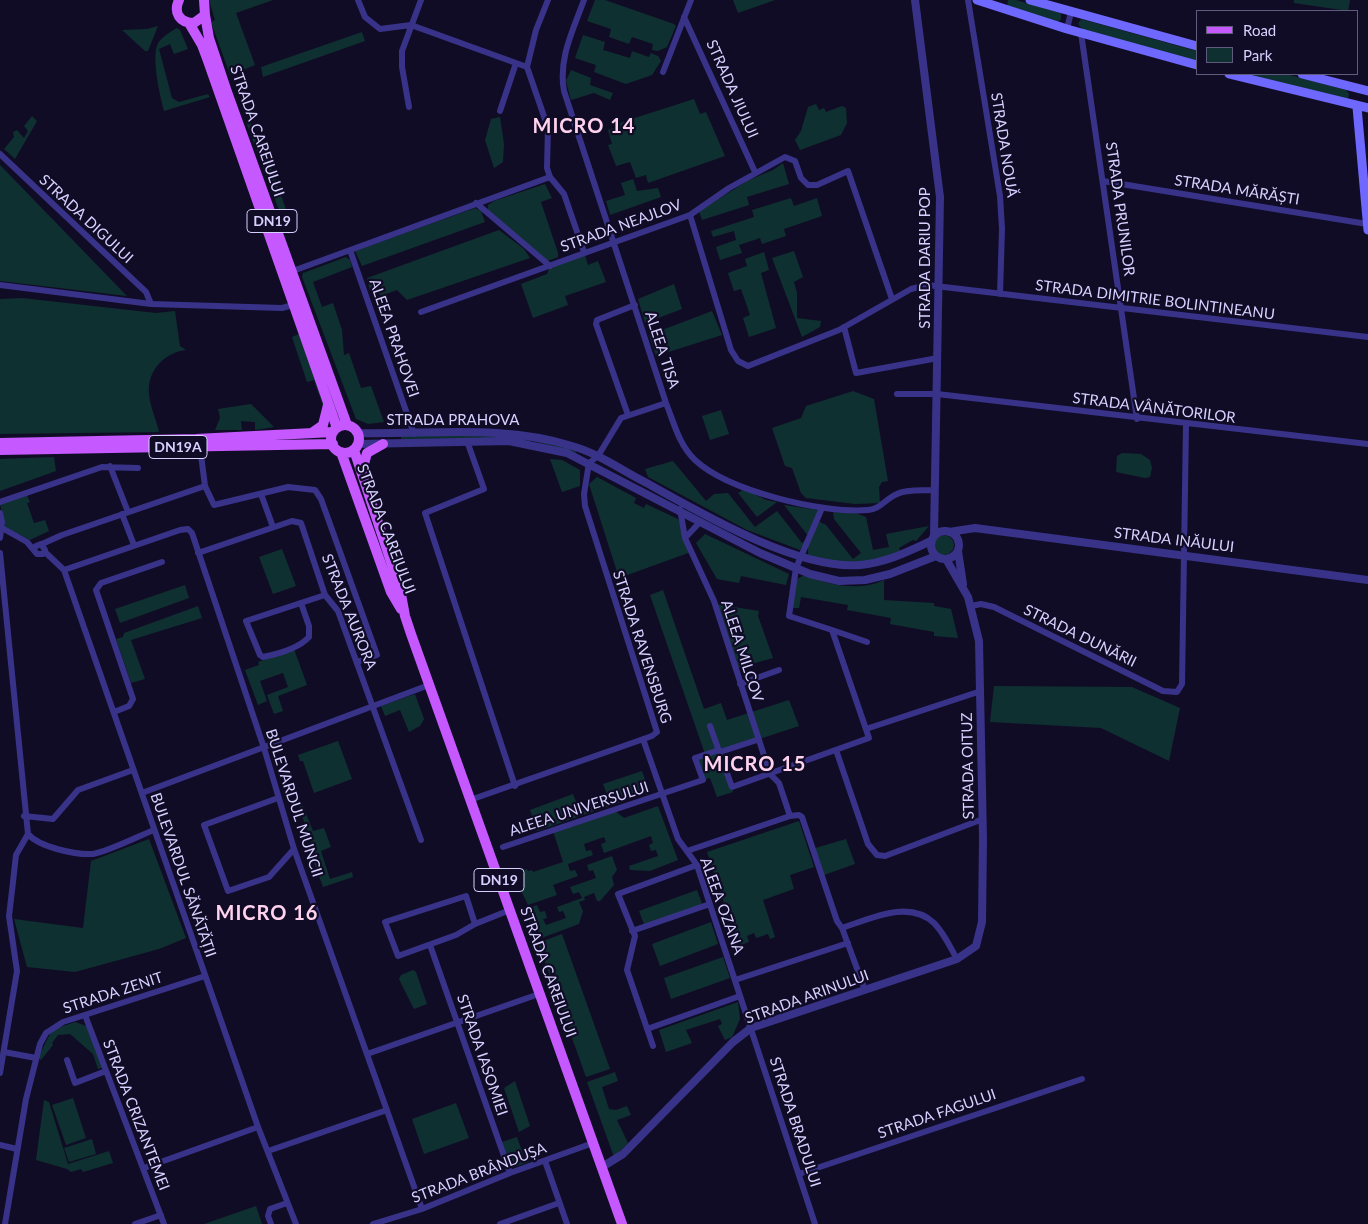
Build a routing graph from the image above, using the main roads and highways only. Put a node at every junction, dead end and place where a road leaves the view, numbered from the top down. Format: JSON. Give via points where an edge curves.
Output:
{"nodes":[{"id":1,"x":178,"y":0,"type":"edge"},
{"id":2,"x":204,"y":0,"type":"edge"},
{"id":3,"x":977,"y":0,"type":"edge"},
{"id":4,"x":1030,"y":0,"type":"edge"},
{"id":5,"x":205,"y":15,"type":"junction"},
{"id":6,"x":189,"y":23,"type":"junction"},
{"id":7,"x":1196,"y":46,"type":"edge"},
{"id":8,"x":1196,"y":65,"type":"edge"},
{"id":9,"x":1233,"y":75,"type":"edge"},
{"id":10,"x":1306,"y":75,"type":"edge"},
{"id":11,"x":1368,"y":91,"type":"edge"},
{"id":12,"x":1368,"y":101,"type":"edge"},
{"id":13,"x":1358,"y":107,"type":"junction"},
{"id":14,"x":1368,"y":108,"type":"edge"},
{"id":15,"x":1368,"y":113,"type":"edge"},
{"id":16,"x":1359,"y":131,"type":"junction"},
{"id":17,"x":1365,"y":179,"type":"edge"},
{"id":18,"x":1368,"y":227,"type":"edge"},
{"id":19,"x":328,"y":402,"type":"junction"},
{"id":20,"x":339,"y":429,"type":"junction"},
{"id":21,"x":312,"y":433,"type":"junction"},
{"id":22,"x":0,"y":443,"type":"edge"},
{"id":23,"x":383,"y":444,"type":"road end"},
{"id":24,"x":23,"y":446,"type":"junction"},
{"id":25,"x":356,"y":447,"type":"junction"},
{"id":26,"x":337,"y":448,"type":"junction"},
{"id":27,"x":0,"y":450,"type":"edge"},
{"id":28,"x":361,"y":474,"type":"junction"},
{"id":29,"x":405,"y":616,"type":"junction"},
{"id":30,"x":622,"y":1224,"type":"edge"}],
"edges":[{"from":1,"to":6,"type":"main road","number":"DN19","via":[[178,16]]},
{"from":2,"to":5,"type":"main road","number":"DN19"},
{"from":3,"to":8,"type":"main road"},
{"from":4,"to":7,"type":"main road"},
{"from":5,"to":6,"type":"main road","via":[[198,22]]},
{"from":5,"to":20,"type":"main road","name":"STRADA CAREIULUI","number":"DN19","via":[[209,38],[290,272]]},
{"from":6,"to":19,"type":"main road","name":"STRADA CAREIULUI","number":"DN19","via":[[202,45]]},
{"from":9,"to":13,"type":"main road"},
{"from":10,"to":11,"type":"main road"},
{"from":12,"to":13,"type":"main road"},
{"from":13,"to":14,"type":"main road"},
{"from":13,"to":16,"type":"main road"},
{"from":15,"to":16,"type":"main road","via":[[1362,119]]},
{"from":16,"to":17,"type":"main road"},
{"from":17,"to":18,"type":"main road"},
{"from":19,"to":20,"type":"main road","name":"STRADA CAREIULUI","number":"DN19"},
{"from":19,"to":21,"type":"main road","via":[[323,425]]},
{"from":20,"to":21,"type":"main road","number":"DN19A"},
{"from":20,"to":25,"type":"main road","number":"DN19","via":[[357,433]]},
{"from":20,"to":26,"type":"main road","number":"DN19"},
{"from":21,"to":24,"type":"main road","number":"DN19A"},
{"from":22,"to":24,"type":"main road","number":"DN19A"},
{"from":23,"to":28,"type":"main road","via":[[368,452]]},
{"from":24,"to":26,"type":"main road","number":"DN19A"},
{"from":24,"to":27,"type":"main road","number":"DN19A"},
{"from":25,"to":26,"type":"main road"},
{"from":25,"to":28,"type":"main road","name":"STRADA CAREIULUI","number":"DN19"},
{"from":26,"to":29,"type":"main road","name":"STRADA CAREIULUI","number":"DN19","via":[[391,592]]},
{"from":28,"to":29,"type":"main road","name":"STRADA CAREIULUI","number":"DN19","via":[[400,589]]},
{"from":29,"to":30,"type":"main road","name":"STRADA CAREIULUI","number":"DN19"}]}
